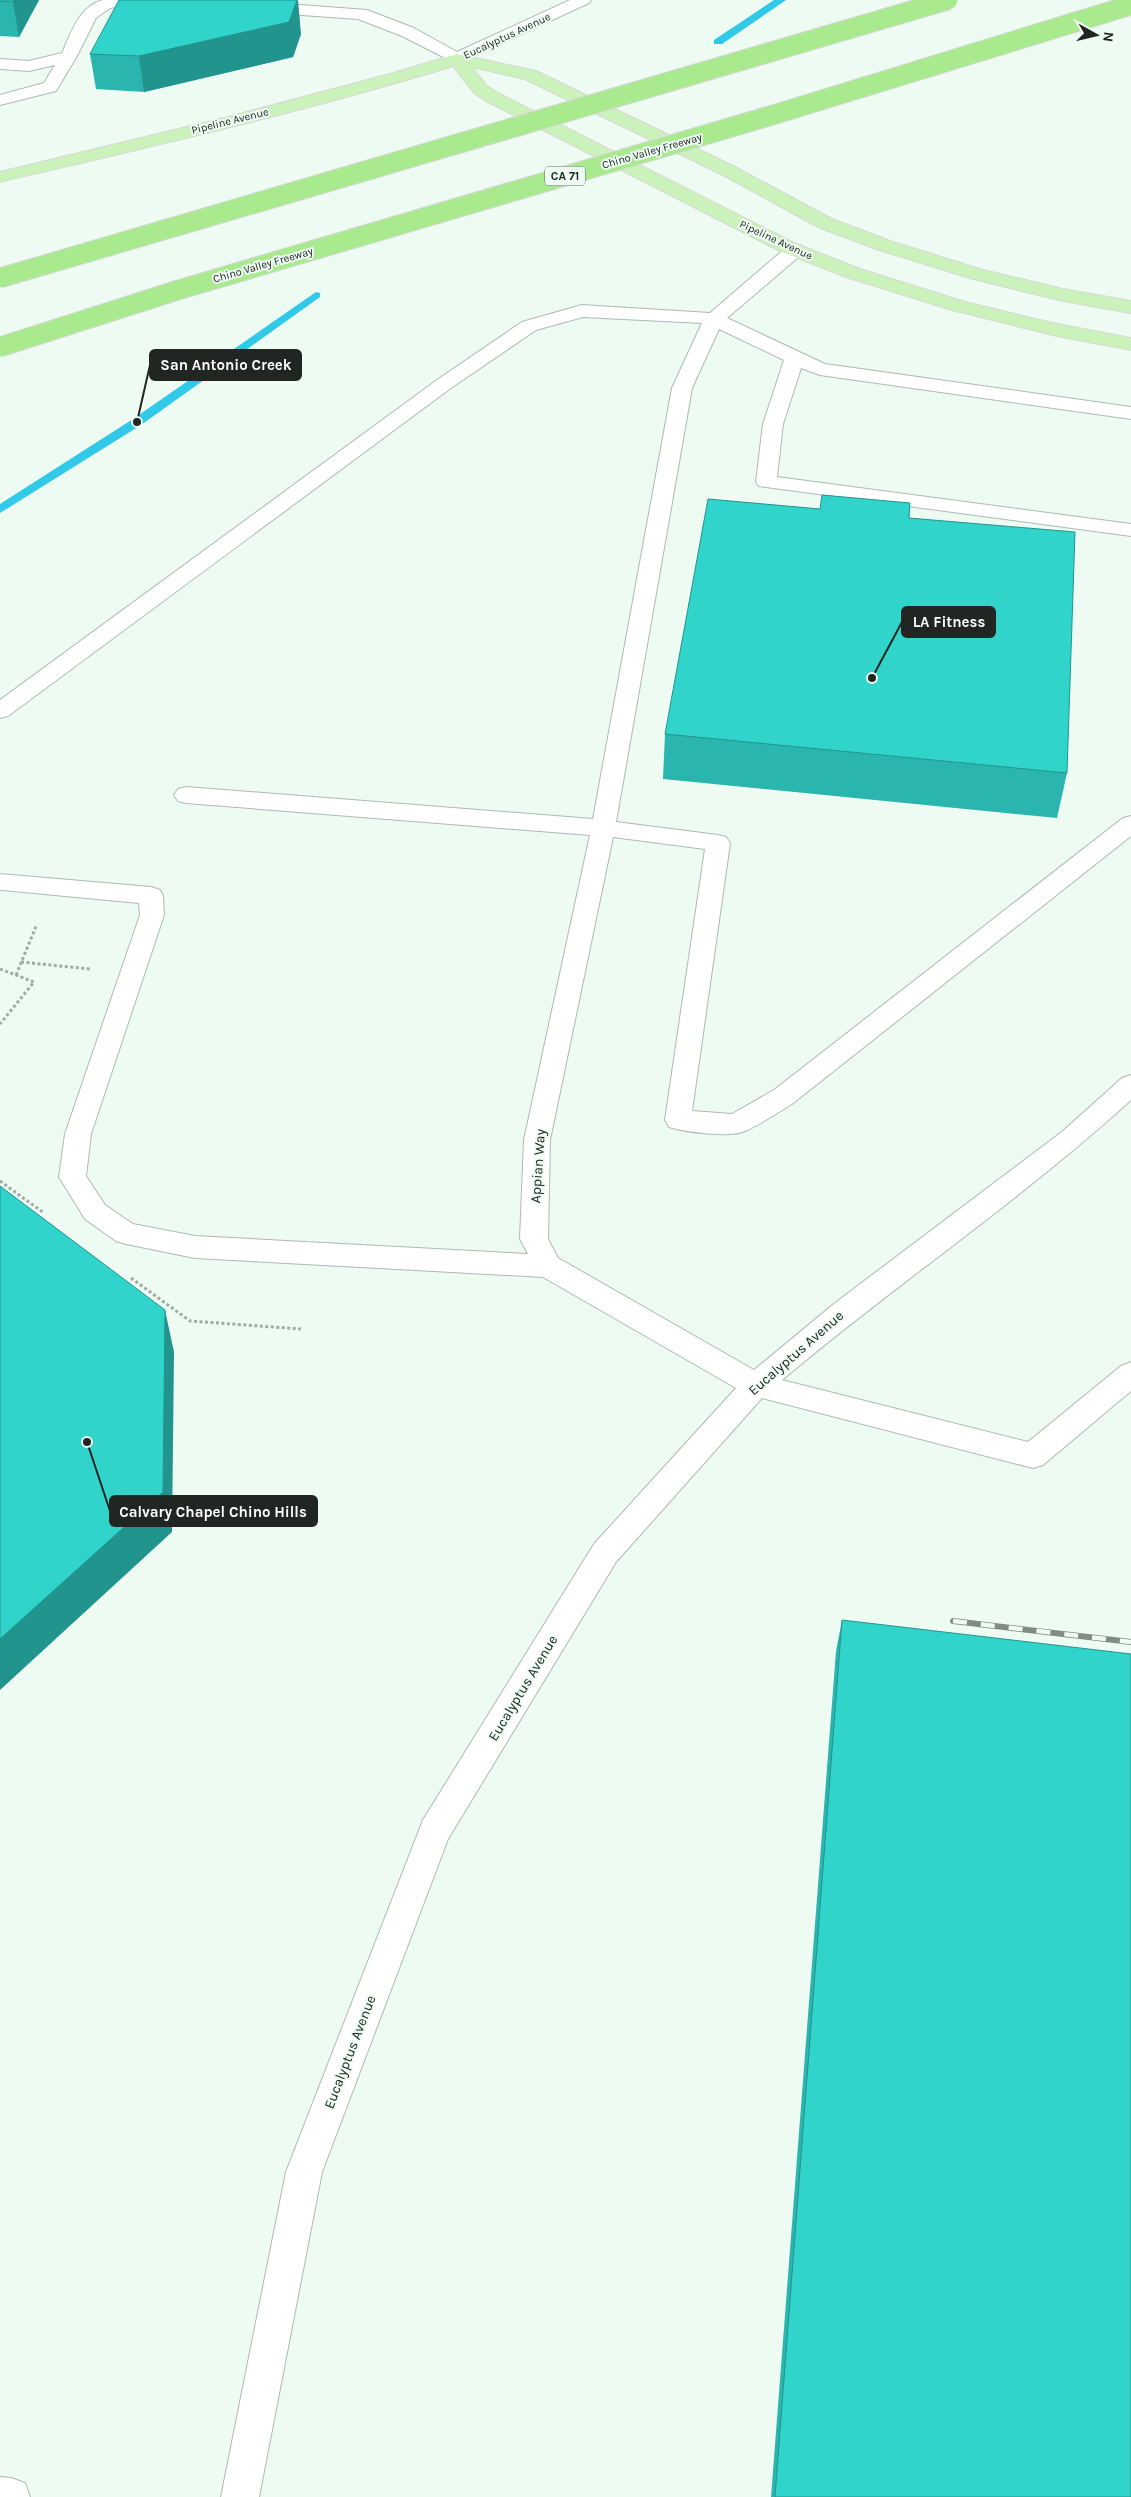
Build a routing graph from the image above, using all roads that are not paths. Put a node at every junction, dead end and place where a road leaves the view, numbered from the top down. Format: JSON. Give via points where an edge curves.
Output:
{"nodes":[{"id":1,"x":132,"y":0,"type":"edge"},
{"id":2,"x":583,"y":0,"type":"edge"},
{"id":3,"x":948,"y":0,"type":"edge"},
{"id":4,"x":1131,"y":5,"type":"edge"},
{"id":5,"x":244,"y":6,"type":"edge"},
{"id":6,"x":69,"y":56,"type":"junction"},
{"id":7,"x":458,"y":59,"type":"junction"},
{"id":8,"x":0,"y":64,"type":"edge"},
{"id":9,"x":0,"y":100,"type":"edge"},
{"id":10,"x":0,"y":177,"type":"edge"},
{"id":11,"x":795,"y":250,"type":"junction"},
{"id":12,"x":0,"y":278,"type":"edge"},
{"id":13,"x":1131,"y":307,"type":"edge"},
{"id":14,"x":714,"y":319,"type":"junction"},
{"id":15,"x":1131,"y":344,"type":"edge"},
{"id":16,"x":0,"y":347,"type":"edge"},
{"id":17,"x":795,"y":356,"type":"junction"},
{"id":18,"x":1131,"y":414,"type":"edge"},
{"id":19,"x":1131,"y":530,"type":"edge"},
{"id":20,"x":0,"y":711,"type":"edge"},
{"id":21,"x":186,"y":795,"type":"dead end"},
{"id":22,"x":1131,"y":824,"type":"edge"},
{"id":23,"x":603,"y":828,"type":"junction"},
{"id":24,"x":2,"y":882,"type":"dead end"},
{"id":25,"x":1131,"y":1085,"type":"edge"},
{"id":26,"x":548,"y":1266,"type":"junction"},
{"id":27,"x":1131,"y":1374,"type":"edge"},
{"id":28,"x":756,"y":1385,"type":"junction"},
{"id":29,"x":0,"y":2496,"type":"edge"},
{"id":30,"x":11,"y":2497,"type":"edge"},
{"id":31,"x":240,"y":2497,"type":"edge"}],
"edges":[{"from":1,"to":6,"type":"street","via":[[104,3],[92,10]]},
{"from":2,"to":7,"type":"street","name":"Eucalyptus Avenue"},
{"from":3,"to":12,"type":"highway","bridge":true},
{"from":4,"to":16,"type":"highway","name":"Chino Valley Freeway","number":"CA 71","bridge":true,"via":[[767,117],[178,290]]},
{"from":5,"to":7,"type":"street","via":[[361,14],[408,32]]},
{"from":6,"to":8,"type":"street","via":[[29,66]]},
{"from":6,"to":9,"type":"street","via":[[50,87]]},
{"from":7,"to":10,"type":"main road","name":"Pipeline Avenue","via":[[245,117]]},
{"from":7,"to":11,"type":"main road","name":"Pipeline Avenue","via":[[480,89],[492,97]]},
{"from":7,"to":13,"type":"main road","name":"Pipeline Avenue","via":[[530,75],[729,171],[825,223],[883,245],[977,274],[1063,295]]},
{"from":11,"to":14,"type":"street"},
{"from":11,"to":15,"type":"main road","name":"Pipeline Avenue","via":[[853,273],[959,306]]},
{"from":14,"to":17,"type":"street"},
{"from":14,"to":20,"type":"street","via":[[582,311],[529,326],[444,384]]},
{"from":14,"to":23,"type":"street","name":"Appian Way","via":[[682,388]]},
{"from":17,"to":18,"type":"street","via":[[820,369]]},
{"from":17,"to":19,"type":"street","via":[[773,424],[766,482]]},
{"from":21,"to":23,"type":"street"},
{"from":22,"to":23,"type":"street","via":[[783,1097],[736,1124],[678,1120],[718,843]]},
{"from":23,"to":26,"type":"street","name":"Appian Way","via":[[537,1140],[534,1239]]},
{"from":24,"to":26,"type":"street","via":[[151,896],[152,915],[78,1134],[72,1177],[95,1212],[126,1233],[195,1247]]},
{"from":25,"to":28,"type":"street","name":"Eucalyptus Avenue","via":[[1072,1138],[845,1311]]},
{"from":26,"to":28,"type":"street"},
{"from":27,"to":28,"type":"street","via":[[1033,1456]]},
{"from":28,"to":31,"type":"street","name":"Eucalyptus Avenue","via":[[605,1553],[435,1831],[304,2172]]},
{"from":29,"to":30,"type":"street"}]}
